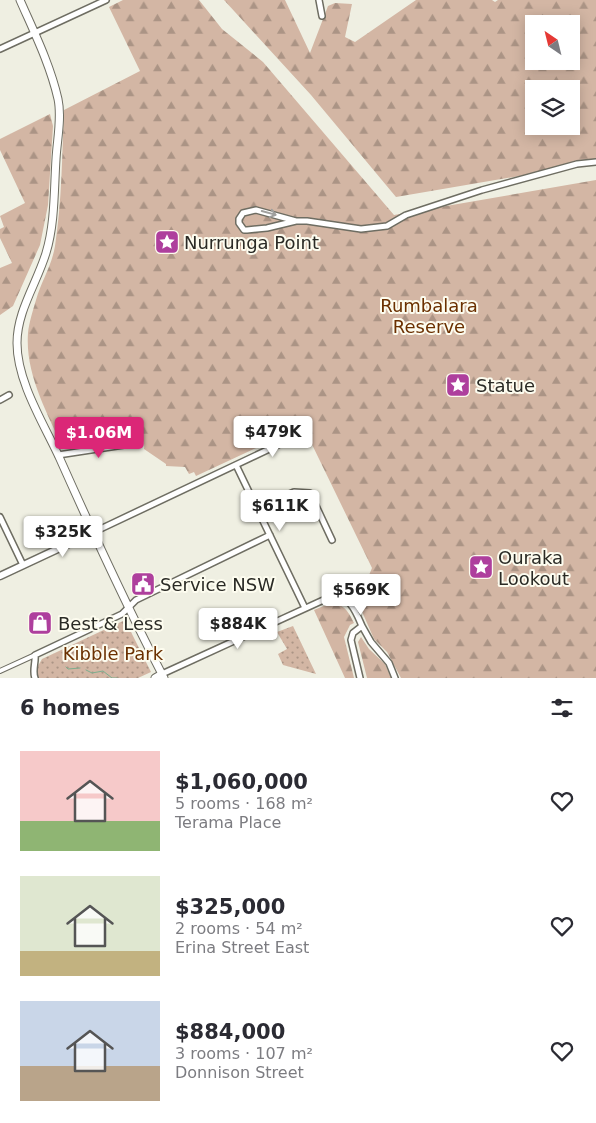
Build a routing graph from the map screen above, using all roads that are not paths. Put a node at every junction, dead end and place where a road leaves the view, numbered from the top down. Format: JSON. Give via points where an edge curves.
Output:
{"nodes":[{"id":1,"x":20,"y":0,"type":"edge"},
{"id":2,"x":106,"y":0,"type":"edge"},
{"id":3,"x":318,"y":0,"type":"edge"},
{"id":4,"x":322,"y":16,"type":"dead end"},
{"id":5,"x":34,"y":33,"type":"junction"},
{"id":6,"x":0,"y":49,"type":"edge"},
{"id":7,"x":596,"y":162,"type":"edge"},
{"id":8,"x":296,"y":221,"type":"junction"},
{"id":9,"x":9,"y":395,"type":"dead end"},
{"id":10,"x":0,"y":400,"type":"edge"},
{"id":11,"x":301,"y":434,"type":"dead end"},
{"id":12,"x":137,"y":443,"type":"dead end"},
{"id":13,"x":58,"y":455,"type":"junction"},
{"id":14,"x":236,"y":465,"type":"junction"},
{"id":15,"x":257,"y":508,"type":"junction"},
{"id":16,"x":0,"y":517,"type":"edge"},
{"id":17,"x":94,"y":532,"type":"junction"},
{"id":18,"x":270,"y":536,"type":"junction"},
{"id":19,"x":332,"y":540,"type":"dead end"},
{"id":20,"x":23,"y":565,"type":"junction"},
{"id":21,"x":0,"y":576,"type":"edge"},
{"id":22,"x":129,"y":607,"type":"junction"},
{"id":23,"x":304,"y":608,"type":"junction"},
{"id":24,"x":362,"y":626,"type":"junction"},
{"id":25,"x":35,"y":655,"type":"junction"},
{"id":26,"x":0,"y":671,"type":"edge"},
{"id":27,"x":163,"y":676,"type":"edge"},
{"id":28,"x":35,"y":678,"type":"edge"},
{"id":29,"x":155,"y":678,"type":"edge"},
{"id":30,"x":360,"y":678,"type":"edge"},
{"id":31,"x":395,"y":678,"type":"edge"}],
"edges":[{"from":1,"to":5,"type":"main road"},
{"from":2,"to":5,"type":"street"},
{"from":3,"to":4,"type":"street"},
{"from":5,"to":6,"type":"street"},
{"from":5,"to":13,"type":"main road","via":[[54,85],[59,124],[51,227],[46,252],[20,318],[17,342],[26,385]]},
{"from":7,"to":8,"type":"street","via":[[577,164],[482,190],[406,215],[387,226],[361,230]]},
{"from":8,"to":8,"type":"street","one_way":true,"via":[[247,230],[239,223],[243,213],[256,210]]},
{"from":9,"to":10,"type":"street"},
{"from":11,"to":14,"type":"street"},
{"from":12,"to":13,"type":"street"},
{"from":13,"to":17,"type":"main road"},
{"from":14,"to":15,"type":"street"},
{"from":14,"to":17,"type":"street"},
{"from":15,"to":18,"type":"street"},
{"from":15,"to":19,"type":"street","via":[[294,492],[310,493]]},
{"from":16,"to":20,"type":"street"},
{"from":17,"to":20,"type":"street"},
{"from":17,"to":22,"type":"main road"},
{"from":18,"to":22,"type":"street","via":[[136,600]]},
{"from":18,"to":23,"type":"street"},
{"from":20,"to":21,"type":"street"},
{"from":22,"to":25,"type":"street","via":[[122,614]]},
{"from":22,"to":27,"type":"main road"},
{"from":23,"to":24,"type":"street","via":[[330,597],[341,597],[352,605]]},
{"from":23,"to":27,"type":"street"},
{"from":24,"to":30,"type":"street","via":[[353,633],[351,640]]},
{"from":24,"to":31,"type":"street","via":[[389,663]]},
{"from":25,"to":26,"type":"street"},
{"from":25,"to":28,"type":"street"},
{"from":27,"to":29,"type":"main road"}]}
